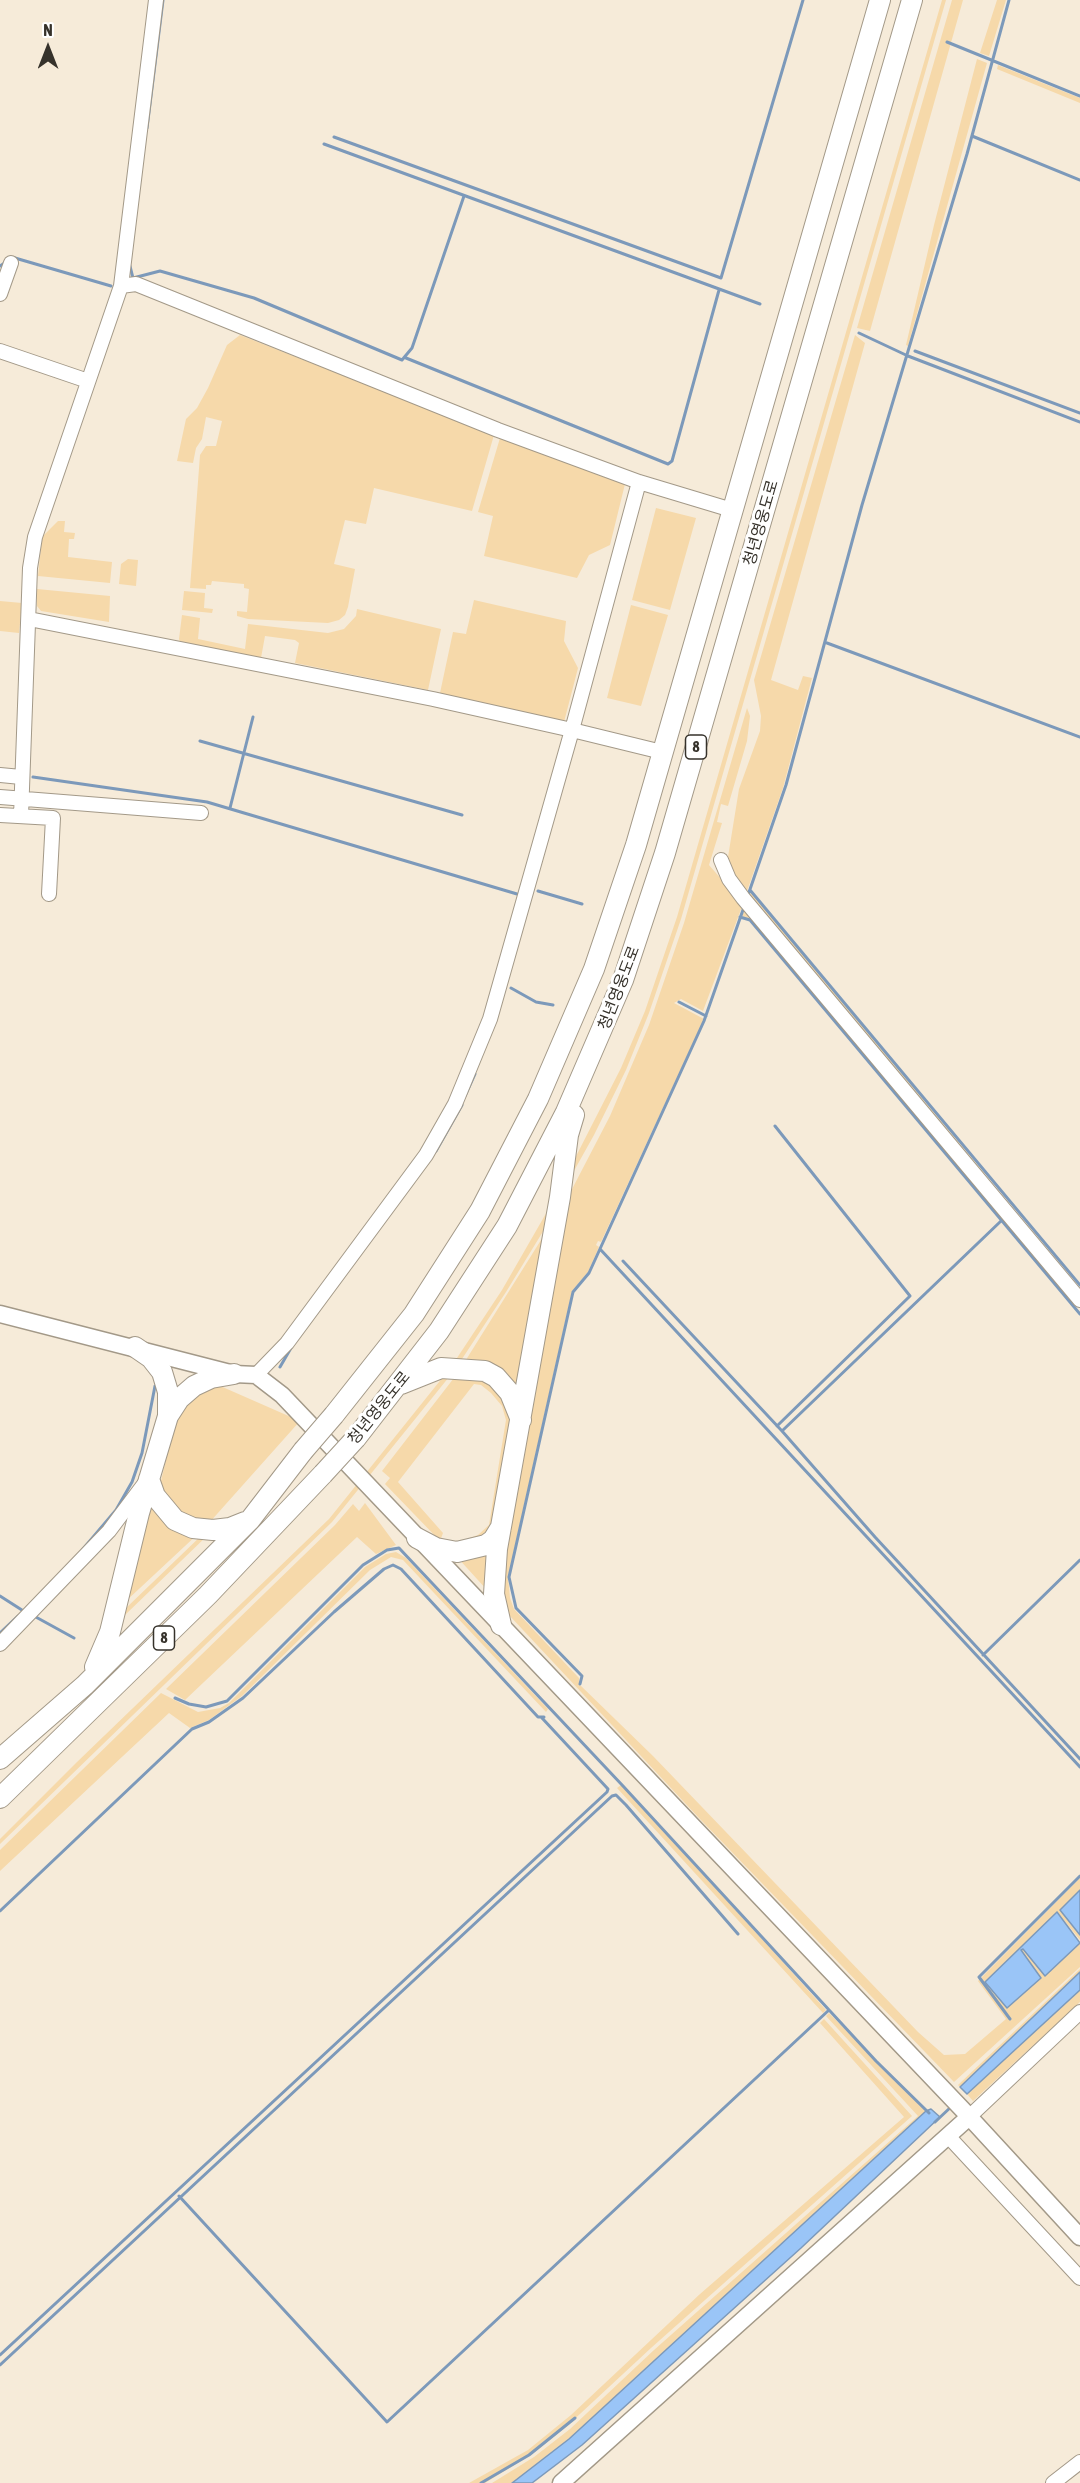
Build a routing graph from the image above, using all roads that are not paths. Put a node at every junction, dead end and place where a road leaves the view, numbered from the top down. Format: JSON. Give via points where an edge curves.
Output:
{"nodes":[{"id":1,"x":156,"y":0,"type":"edge"},
{"id":2,"x":880,"y":0,"type":"edge"},
{"id":3,"x":912,"y":0,"type":"edge"},
{"id":4,"x":11,"y":263,"type":"dead end"},
{"id":5,"x":121,"y":286,"type":"junction"},
{"id":6,"x":0,"y":294,"type":"edge"},
{"id":7,"x":0,"y":351,"type":"edge"},
{"id":8,"x":88,"y":381,"type":"junction"},
{"id":9,"x":639,"y":482,"type":"junction"},
{"id":10,"x":732,"y":510,"type":"junction"},
{"id":11,"x":29,"y":619,"type":"junction"},
{"id":12,"x":572,"y":730,"type":"junction"},
{"id":13,"x":662,"y":752,"type":"junction"},
{"id":14,"x":0,"y":775,"type":"edge"},
{"id":15,"x":21,"y":777,"type":"junction"},
{"id":16,"x":0,"y":797,"type":"edge"},
{"id":17,"x":21,"y":798,"type":"junction"},
{"id":18,"x":201,"y":813,"type":"dead end"},
{"id":19,"x":0,"y":815,"type":"edge"},
{"id":20,"x":21,"y":816,"type":"junction"},
{"id":21,"x":721,"y":860,"type":"dead end"},
{"id":22,"x":49,"y":894,"type":"dead end"},
{"id":23,"x":594,"y":1050,"type":"junction"},
{"id":24,"x":1080,"y":1300,"type":"edge"},
{"id":25,"x":0,"y":1314,"type":"edge"},
{"id":26,"x":135,"y":1347,"type":"junction"},
{"id":27,"x":234,"y":1374,"type":"junction"},
{"id":28,"x":256,"y":1375,"type":"junction"},
{"id":29,"x":400,"y":1384,"type":"junction"},
{"id":30,"x":168,"y":1416,"type":"junction"},
{"id":31,"x":521,"y":1420,"type":"junction"},
{"id":32,"x":149,"y":1479,"type":"junction"},
{"id":33,"x":250,"y":1520,"type":"junction"},
{"id":34,"x":503,"y":1525,"type":"junction"},
{"id":35,"x":417,"y":1538,"type":"junction"},
{"id":36,"x":501,"y":1625,"type":"junction"},
{"id":37,"x":0,"y":1644,"type":"edge"},
{"id":38,"x":85,"y":1685,"type":"junction"},
{"id":39,"x":0,"y":1759,"type":"edge"},
{"id":40,"x":0,"y":1798,"type":"edge"},
{"id":41,"x":1080,"y":2012,"type":"edge"},
{"id":42,"x":966,"y":2114,"type":"junction"},
{"id":43,"x":948,"y":2136,"type":"junction"},
{"id":44,"x":1080,"y":2238,"type":"edge"},
{"id":45,"x":1080,"y":2278,"type":"edge"},
{"id":46,"x":1080,"y":2462,"type":"edge"},
{"id":47,"x":561,"y":2483,"type":"edge"},
{"id":48,"x":1053,"y":2483,"type":"edge"}],
"edges":[{"from":1,"to":5,"type":"street"},
{"from":2,"to":10,"type":"highway","name":"청년영웅도로","number":"8"},
{"from":3,"to":23,"type":"highway","name":"청년영웅도로","number":"8","via":[[665,853],[623,980]]},
{"from":4,"to":6,"type":"street"},
{"from":5,"to":8,"type":"street"},
{"from":5,"to":9,"type":"street","via":[[135,284],[498,430]]},
{"from":7,"to":8,"type":"street"},
{"from":8,"to":11,"type":"street","via":[[35,537]]},
{"from":9,"to":10,"type":"street"},
{"from":9,"to":12,"type":"street"},
{"from":10,"to":13,"type":"highway","name":"청년영웅도로","number":"8"},
{"from":11,"to":12,"type":"street"},
{"from":11,"to":15,"type":"street"},
{"from":12,"to":13,"type":"street"},
{"from":12,"to":28,"type":"street","via":[[490,1019],[455,1104],[426,1155],[288,1343]]},
{"from":13,"to":33,"type":"highway","name":"청년영웅도로","number":"8","bridge":true,"via":[[594,969],[510,1157],[419,1305]]},
{"from":14,"to":15,"type":"street"},
{"from":15,"to":17,"type":"street"},
{"from":16,"to":17,"type":"street"},
{"from":17,"to":18,"type":"street"},
{"from":17,"to":20,"type":"street"},
{"from":19,"to":20,"type":"street"},
{"from":20,"to":22,"type":"street","via":[[53,818]]},
{"from":21,"to":24,"type":"street","via":[[743,898]]},
{"from":23,"to":29,"type":"highway","name":"청년영웅도로","number":"8","via":[[507,1226],[445,1323]]},
{"from":23,"to":31,"type":"highway","via":[[568,1136]]},
{"from":25,"to":26,"type":"main road"},
{"from":26,"to":27,"type":"main road"},
{"from":26,"to":30,"type":"highway","via":[[162,1372],[168,1392]]},
{"from":27,"to":28,"type":"main road"},
{"from":27,"to":30,"type":"highway","via":[[194,1386]]},
{"from":28,"to":35,"type":"main road","via":[[297,1410]]},
{"from":29,"to":31,"type":"highway","via":[[441,1368],[485,1371],[510,1392]]},
{"from":29,"to":40,"type":"highway","name":"청년영웅도로","number":"8","bridge":true,"via":[[356,1438],[208,1595]]},
{"from":30,"to":32,"type":"highway"},
{"from":31,"to":34,"type":"highway"},
{"from":32,"to":33,"type":"highway","via":[[163,1508],[175,1520],[193,1528],[231,1528]]},
{"from":32,"to":37,"type":"street","via":[[109,1531]]},
{"from":32,"to":38,"type":"highway","via":[[110,1632]]},
{"from":33,"to":38,"type":"highway","name":"청년영웅도로","number":"8"},
{"from":34,"to":35,"type":"highway","via":[[493,1540],[468,1550],[446,1551]]},
{"from":34,"to":36,"type":"highway","via":[[494,1576]]},
{"from":35,"to":36,"type":"main road"},
{"from":36,"to":42,"type":"main road"},
{"from":38,"to":39,"type":"highway","name":"청년영웅도로","number":"8"},
{"from":41,"to":42,"type":"street"},
{"from":42,"to":43,"type":"main road"},
{"from":42,"to":44,"type":"main road"},
{"from":43,"to":45,"type":"street"},
{"from":43,"to":47,"type":"main road"},
{"from":46,"to":48,"type":"street"}]}
